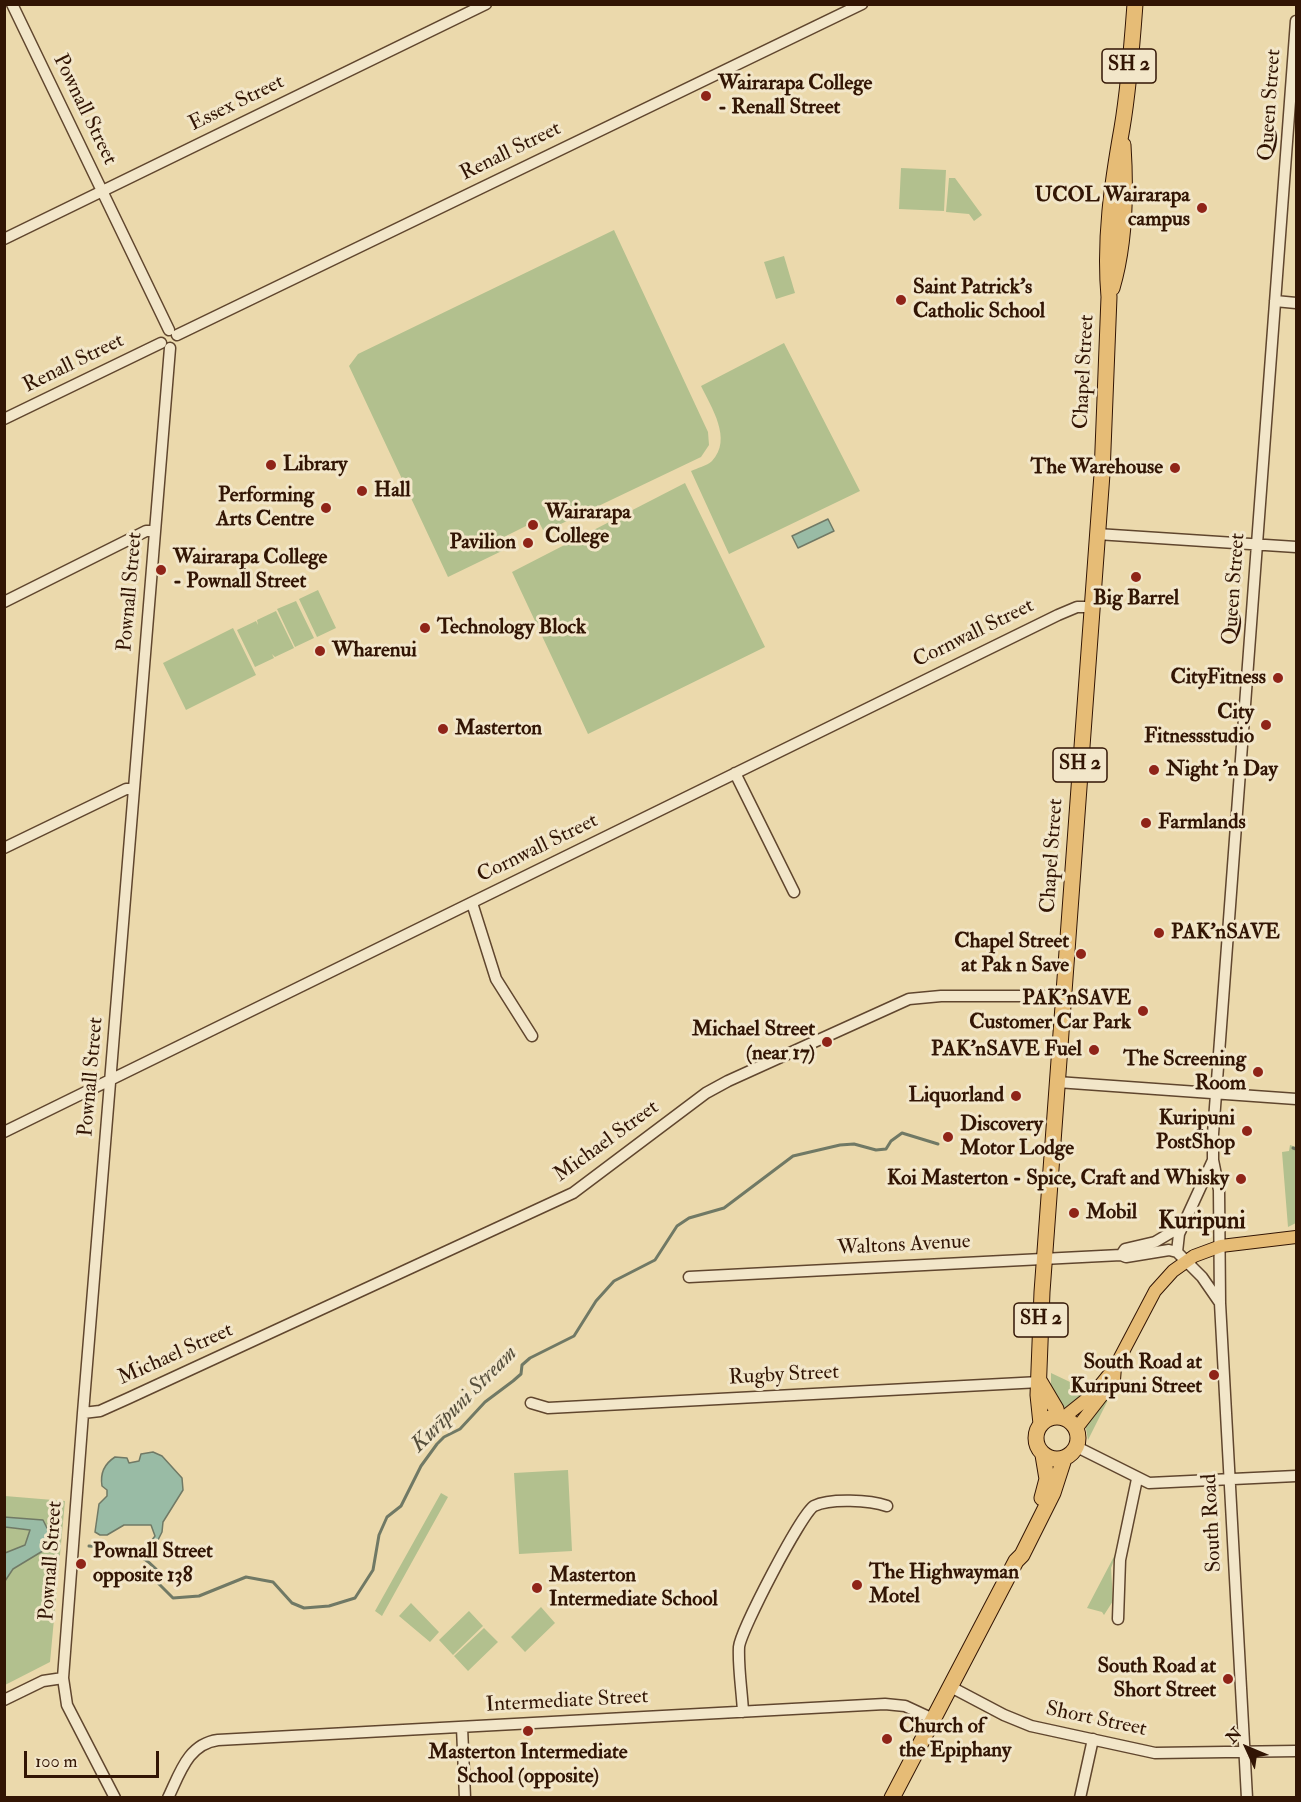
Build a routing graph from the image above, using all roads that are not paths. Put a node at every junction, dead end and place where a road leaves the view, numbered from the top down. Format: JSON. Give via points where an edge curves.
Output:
{"nodes":[{"id":1,"x":12,"y":4,"type":"edge"},
{"id":2,"x":486,"y":4,"type":"edge"},
{"id":3,"x":862,"y":4,"type":"edge"},
{"id":4,"x":1135,"y":4,"type":"edge"},
{"id":5,"x":1296,"y":21,"type":"edge"},
{"id":6,"x":103,"y":191,"type":"junction"},
{"id":7,"x":4,"y":239,"type":"edge"},
{"id":8,"x":1275,"y":301,"type":"junction"},
{"id":9,"x":1296,"y":303,"type":"edge"},
{"id":10,"x":173,"y":333,"type":"junction"},
{"id":11,"x":166,"y":345,"type":"junction"},
{"id":12,"x":4,"y":419,"type":"edge"},
{"id":13,"x":155,"y":531,"type":"junction"},
{"id":14,"x":1097,"y":534,"type":"junction"},
{"id":15,"x":1258,"y":544,"type":"junction"},
{"id":16,"x":1296,"y":547,"type":"edge"},
{"id":17,"x":4,"y":603,"type":"edge"},
{"id":18,"x":1092,"y":607,"type":"junction"},
{"id":19,"x":735,"y":773,"type":"junction"},
{"id":20,"x":134,"y":789,"type":"junction"},
{"id":21,"x":4,"y":848,"type":"edge"},
{"id":22,"x":794,"y":892,"type":"dead end"},
{"id":23,"x":472,"y":903,"type":"junction"},
{"id":24,"x":1064,"y":996,"type":"junction"},
{"id":25,"x":532,"y":1036,"type":"dead end"},
{"id":26,"x":111,"y":1080,"type":"junction"},
{"id":27,"x":1057,"y":1082,"type":"junction"},
{"id":28,"x":1216,"y":1092,"type":"junction"},
{"id":29,"x":1296,"y":1100,"type":"edge"},
{"id":30,"x":4,"y":1132,"type":"edge"},
{"id":31,"x":1213,"y":1160,"type":"junction"},
{"id":32,"x":1185,"y":1224,"type":"junction"},
{"id":33,"x":1296,"y":1237,"type":"edge"},
{"id":34,"x":1221,"y":1246,"type":"junction"},
{"id":35,"x":1121,"y":1255,"type":"junction"},
{"id":36,"x":1181,"y":1257,"type":"junction"},
{"id":37,"x":1044,"y":1258,"type":"junction"},
{"id":38,"x":689,"y":1277,"type":"dead end"},
{"id":39,"x":1220,"y":1303,"type":"junction"},
{"id":40,"x":1115,"y":1367,"type":"junction"},
{"id":41,"x":1040,"y":1382,"type":"junction"},
{"id":42,"x":531,"y":1403,"type":"dead end"},
{"id":43,"x":82,"y":1413,"type":"junction"},
{"id":44,"x":1060,"y":1417,"type":"junction"},
{"id":45,"x":1041,"y":1424,"type":"junction"},
{"id":46,"x":1076,"y":1429,"type":"junction"},
{"id":47,"x":1077,"y":1447,"type":"junction"},
{"id":48,"x":1043,"y":1455,"type":"junction"},
{"id":49,"x":1064,"y":1459,"type":"junction"},
{"id":50,"x":1296,"y":1476,"type":"edge"},
{"id":51,"x":1137,"y":1479,"type":"junction"},
{"id":52,"x":1230,"y":1480,"type":"junction"},
{"id":53,"x":887,"y":1506,"type":"dead end"},
{"id":54,"x":1016,"y":1561,"type":"junction"},
{"id":55,"x":1118,"y":1619,"type":"dead end"},
{"id":56,"x":63,"y":1678,"type":"junction"},
{"id":57,"x":949,"y":1686,"type":"junction"},
{"id":58,"x":4,"y":1700,"type":"edge"},
{"id":59,"x":743,"y":1712,"type":"junction"},
{"id":60,"x":933,"y":1719,"type":"junction"},
{"id":61,"x":462,"y":1727,"type":"junction"},
{"id":62,"x":1093,"y":1739,"type":"junction"},
{"id":63,"x":1296,"y":1751,"type":"edge"},
{"id":64,"x":1245,"y":1752,"type":"junction"},
{"id":65,"x":115,"y":1797,"type":"edge"},
{"id":66,"x":168,"y":1797,"type":"edge"},
{"id":67,"x":465,"y":1797,"type":"edge"},
{"id":68,"x":892,"y":1797,"type":"edge"},
{"id":69,"x":1080,"y":1797,"type":"edge"},
{"id":70,"x":1247,"y":1797,"type":"edge"}],
"edges":[{"from":1,"to":6,"type":"street","name":"Pownall Street"},
{"from":2,"to":6,"type":"street","name":"Essex Street"},
{"from":3,"to":10,"type":"street","name":"Renall Street"},
{"from":4,"to":14,"type":"highway","name":"Chapel Street","number":"SH 2","via":[[1109,215],[1109,297]]},
{"from":5,"to":8,"type":"street","name":"Queen Street"},
{"from":6,"to":7,"type":"street","name":"Essex Street"},
{"from":6,"to":10,"type":"street","name":"Pownall Street"},
{"from":8,"to":9,"type":"street"},
{"from":8,"to":15,"type":"street","name":"Queen Street"},
{"from":10,"to":11,"type":"street","via":[[161,334]]},
{"from":11,"to":12,"type":"street","name":"Renall Street"},
{"from":11,"to":13,"type":"street","name":"Pownall Street"},
{"from":13,"to":17,"type":"street","via":[[146,531]]},
{"from":13,"to":20,"type":"street","name":"Pownall Street"},
{"from":14,"to":15,"type":"street"},
{"from":14,"to":18,"type":"highway","name":"Chapel Street","number":"SH 2"},
{"from":15,"to":16,"type":"street"},
{"from":15,"to":28,"type":"street","name":"Queen Street"},
{"from":18,"to":19,"type":"street","name":"Cornwall Street","via":[[1058,615]]},
{"from":18,"to":24,"type":"highway","name":"Chapel Street","number":"SH 2"},
{"from":19,"to":22,"type":"street"},
{"from":19,"to":23,"type":"street","name":"Cornwall Street"},
{"from":20,"to":21,"type":"street","via":[[126,789]]},
{"from":20,"to":26,"type":"street","name":"Pownall Street"},
{"from":23,"to":25,"type":"street","via":[[496,979]]},
{"from":23,"to":26,"type":"street","name":"Cornwall Street"},
{"from":24,"to":27,"type":"highway","name":"Chapel Street","number":"SH 2"},
{"from":24,"to":43,"type":"street","name":"Michael Street","via":[[909,999],[720,1085],[565,1197],[129,1398]]},
{"from":26,"to":30,"type":"street","name":"Cornwall Street"},
{"from":26,"to":43,"type":"street","name":"Pownall Street"},
{"from":27,"to":28,"type":"street"},
{"from":27,"to":37,"type":"highway","name":"Chapel Street","number":"SH 2"},
{"from":28,"to":29,"type":"street"},
{"from":28,"to":31,"type":"street","name":"Queen Street"},
{"from":31,"to":32,"type":"street","name":"Queen Street"},
{"from":31,"to":34,"type":"street","name":"Queen Street","via":[[1219,1190]]},
{"from":32,"to":35,"type":"street","name":"Waltons Avenue","via":[[1163,1239],[1125,1249]]},
{"from":32,"to":36,"type":"street","name":"Queen Street","via":[[1179,1234]]},
{"from":33,"to":34,"type":"main road"},
{"from":34,"to":36,"type":"main road"},
{"from":34,"to":39,"type":"street","name":"South Road"},
{"from":35,"to":36,"type":"street","name":"Waltons Avenue","via":[[1169,1250]]},
{"from":35,"to":37,"type":"street","name":"Waltons Avenue"},
{"from":36,"to":39,"type":"street","via":[[1202,1277]]},
{"from":36,"to":40,"type":"main road","via":[[1155,1291]]},
{"from":37,"to":38,"type":"street","name":"Waltons Avenue"},
{"from":37,"to":41,"type":"highway","name":"Chapel Street","number":"SH 2"},
{"from":39,"to":52,"type":"street","name":"South Road"},
{"from":40,"to":44,"type":"main road","via":[[1093,1394]]},
{"from":40,"to":46,"type":"main road","via":[[1114,1380]]},
{"from":41,"to":42,"type":"street","name":"Rugby Street","via":[[548,1408]]},
{"from":41,"to":44,"type":"highway"},
{"from":41,"to":45,"type":"highway","name":"Chapel Street","number":"SH 2"},
{"from":43,"to":56,"type":"street","name":"Pownall Street"},
{"from":44,"to":45,"type":"highway"},
{"from":44,"to":46,"type":"highway"},
{"from":45,"to":48,"type":"highway","number":"SH 2","via":[[1035,1441]]},
{"from":46,"to":47,"type":"highway"},
{"from":47,"to":49,"type":"highway","number":"SH 2"},
{"from":47,"to":51,"type":"street"},
{"from":48,"to":49,"type":"highway"},
{"from":48,"to":54,"type":"highway","number":"SH 2","via":[[1046,1489],[1016,1551]]},
{"from":49,"to":54,"type":"highway","number":"SH 2","via":[[1053,1493]]},
{"from":50,"to":52,"type":"street"},
{"from":51,"to":52,"type":"street","via":[[1154,1483]]},
{"from":51,"to":55,"type":"street","via":[[1120,1560]]},
{"from":52,"to":64,"type":"street","name":"South Road"},
{"from":53,"to":59,"type":"street","via":[[868,1501],[823,1503],[804,1516],[742,1634],[739,1658]]},
{"from":54,"to":57,"type":"highway","number":"SH 2"},
{"from":56,"to":58,"type":"street","via":[[43,1681]]},
{"from":56,"to":65,"type":"street","name":"Pownall Street","via":[[68,1705]]},
{"from":57,"to":60,"type":"highway","number":"SH 2"},
{"from":57,"to":62,"type":"street","name":"Short Street","via":[[1017,1721]]},
{"from":59,"to":60,"type":"street","name":"Intermediate Street","via":[[896,1704]]},
{"from":59,"to":61,"type":"street","name":"Intermediate Street"},
{"from":60,"to":68,"type":"highway","number":"SH 2"},
{"from":61,"to":66,"type":"street","name":"Intermediate Street","via":[[218,1740],[201,1745],[188,1758]]},
{"from":61,"to":67,"type":"street"},
{"from":62,"to":64,"type":"street","name":"Short Street","via":[[1176,1755]]},
{"from":62,"to":69,"type":"street"},
{"from":63,"to":64,"type":"street","name":"Short Street"},
{"from":64,"to":70,"type":"street","name":"South Road"}]}
